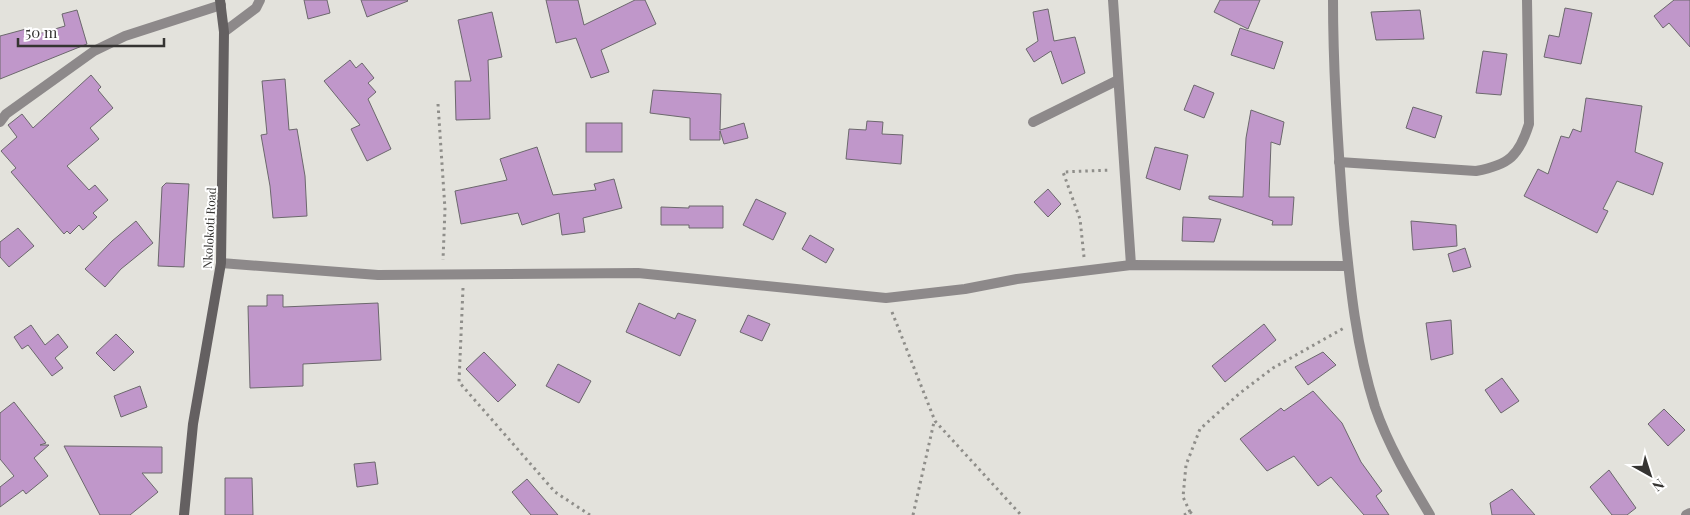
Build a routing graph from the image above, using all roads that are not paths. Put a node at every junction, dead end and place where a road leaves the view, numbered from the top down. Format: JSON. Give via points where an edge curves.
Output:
{"nodes":[{"id":1,"x":260,"y":0,"type":"edge"},
{"id":2,"x":1113,"y":0,"type":"edge"},
{"id":3,"x":1333,"y":0,"type":"edge"},
{"id":4,"x":1527,"y":0,"type":"edge"},
{"id":5,"x":220,"y":3,"type":"edge"},
{"id":6,"x":224,"y":32,"type":"junction"},
{"id":7,"x":1118,"y":80,"type":"junction"},
{"id":8,"x":0,"y":122,"type":"edge"},
{"id":9,"x":1033,"y":122,"type":"dead end"},
{"id":10,"x":1339,"y":162,"type":"junction"},
{"id":11,"x":221,"y":263,"type":"junction"},
{"id":12,"x":1131,"y":265,"type":"junction"},
{"id":13,"x":1348,"y":266,"type":"junction"},
{"id":14,"x":1690,"y":513,"type":"edge"},
{"id":15,"x":184,"y":515,"type":"edge"},
{"id":16,"x":1430,"y":515,"type":"edge"},
{"id":17,"x":1686,"y":515,"type":"edge"}],
"edges":[{"from":1,"to":6,"type":"street","via":[[256,8]]},
{"from":2,"to":7,"type":"street"},
{"from":3,"to":10,"type":"street"},
{"from":4,"to":10,"type":"street","via":[[1529,124],[1523,144],[1511,160],[1476,171]]},
{"from":5,"to":6,"type":"main road","name":"Nkolokoti Road"},
{"from":5,"to":8,"type":"street","via":[[125,36],[94,52],[6,114]]},
{"from":6,"to":11,"type":"main road","name":"Nkolokoti Road"},
{"from":7,"to":9,"type":"street"},
{"from":7,"to":12,"type":"street"},
{"from":10,"to":13,"type":"street"},
{"from":11,"to":12,"type":"street","via":[[378,275],[638,273],[886,298]]},
{"from":11,"to":15,"type":"main road","name":"Nkolokoti Road","via":[[193,424]]},
{"from":12,"to":13,"type":"street"},
{"from":13,"to":16,"type":"street","via":[[1358,344],[1376,408],[1401,466]]},
{"from":14,"to":17,"type":"street"}]}
